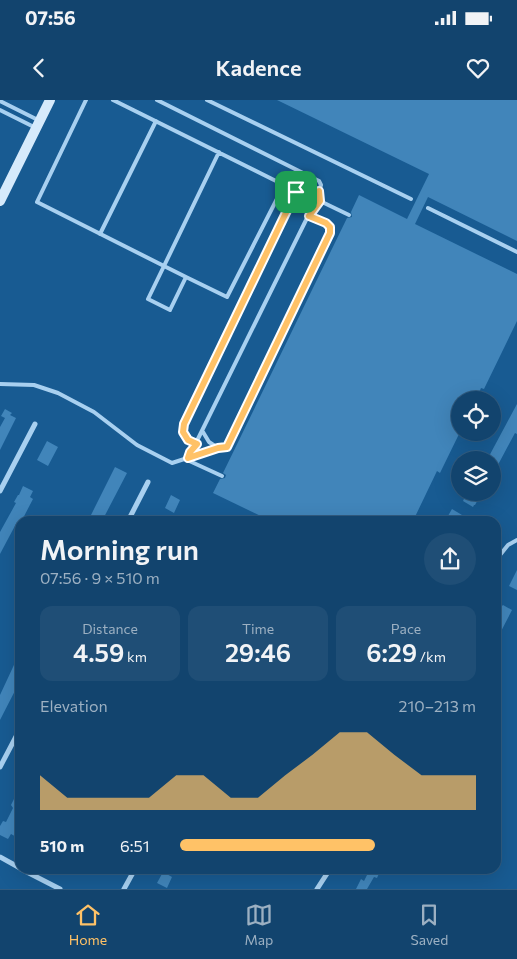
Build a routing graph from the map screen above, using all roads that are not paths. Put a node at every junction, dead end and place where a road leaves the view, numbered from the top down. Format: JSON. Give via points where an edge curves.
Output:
{"nodes":[{"id":1,"x":50,"y":100,"type":"edge"},
{"id":2,"x":86,"y":100,"type":"edge"},
{"id":3,"x":113,"y":100,"type":"edge"},
{"id":4,"x":157,"y":100,"type":"edge"},
{"id":5,"x":207,"y":100,"type":"edge"},
{"id":6,"x":0,"y":101,"type":"edge"},
{"id":7,"x":0,"y":110,"type":"edge"},
{"id":8,"x":156,"y":121,"type":"junction"},
{"id":9,"x":38,"y":124,"type":"junction"},
{"id":10,"x":219,"y":152,"type":"junction"},
{"id":11,"x":319,"y":191,"type":"junction"},
{"id":12,"x":411,"y":199,"type":"dead end"},
{"id":13,"x":0,"y":201,"type":"edge"},
{"id":14,"x":320,"y":201,"type":"junction"},
{"id":15,"x":428,"y":208,"type":"dead end"},
{"id":16,"x":349,"y":215,"type":"dead end"},
{"id":17,"x":309,"y":216,"type":"junction"},
{"id":18,"x":100,"y":234,"type":"junction"},
{"id":19,"x":517,"y":252,"type":"edge"},
{"id":20,"x":164,"y":266,"type":"junction"},
{"id":21,"x":186,"y":278,"type":"junction"},
{"id":22,"x":0,"y":384,"type":"edge"},
{"id":23,"x":35,"y":424,"type":"dead end"},
{"id":24,"x":202,"y":432,"type":"junction"},
{"id":25,"x":197,"y":444,"type":"junction"},
{"id":26,"x":218,"y":448,"type":"junction"},
{"id":27,"x":187,"y":459,"type":"junction"},
{"id":28,"x":222,"y":476,"type":"dead end"},
{"id":29,"x":148,"y":482,"type":"dead end"},
{"id":30,"x":0,"y":490,"type":"edge"},
{"id":31,"x":131,"y":516,"type":"edge"},
{"id":32,"x":517,"y":540,"type":"edge"},
{"id":33,"x":501,"y":554,"type":"edge"},
{"id":34,"x":15,"y":738,"type":"edge"},
{"id":35,"x":0,"y":767,"type":"edge"},
{"id":36,"x":0,"y":858,"type":"edge"},
{"id":37,"x":15,"y":865,"type":"edge"},
{"id":38,"x":32,"y":874,"type":"edge"},
{"id":39,"x":132,"y":874,"type":"edge"},
{"id":40,"x":327,"y":874,"type":"edge"},
{"id":41,"x":60,"y":889,"type":"edge"},
{"id":42,"x":124,"y":889,"type":"edge"},
{"id":43,"x":317,"y":889,"type":"edge"}],
"edges":[{"from":1,"to":9,"type":"main road"},
{"from":2,"to":18,"type":"lane","via":[[37,202]]},
{"from":3,"to":8,"type":"lane"},
{"from":4,"to":11,"type":"lane","via":[[319,181]]},
{"from":5,"to":12,"type":"lane"},
{"from":6,"to":9,"type":"lane"},
{"from":7,"to":9,"type":"lane"},
{"from":8,"to":10,"type":"lane"},
{"from":8,"to":18,"type":"lane"},
{"from":9,"to":13,"type":"main road"},
{"from":10,"to":20,"type":"lane"},
{"from":10,"to":21,"type":"lane","via":[[284,185],[227,297]]},
{"from":11,"to":14,"type":"lane"},
{"from":11,"to":25,"type":"lane","via":[[313,193],[301,189],[296,192],[184,424],[183,432],[188,440]]},
{"from":14,"to":16,"type":"lane"},
{"from":14,"to":17,"type":"lane"},
{"from":15,"to":19,"type":"lane"},
{"from":17,"to":24,"type":"lane"},
{"from":17,"to":26,"type":"lane","via":[[326,223],[330,233],[227,447]]},
{"from":18,"to":20,"type":"lane"},
{"from":20,"to":21,"type":"lane"},
{"from":20,"to":21,"type":"lane","via":[[148,299],[170,310]]},
{"from":22,"to":27,"type":"lane","via":[[34,385],[58,393],[94,412],[132,441],[172,463]]},
{"from":23,"to":30,"type":"street"},
{"from":24,"to":25,"type":"lane"},
{"from":24,"to":26,"type":"lane","via":[[208,442]]},
{"from":25,"to":27,"type":"lane"},
{"from":26,"to":27,"type":"lane"},
{"from":27,"to":28,"type":"lane"},
{"from":29,"to":31,"type":"street"},
{"from":32,"to":33,"type":"lane"},
{"from":34,"to":35,"type":"street"},
{"from":36,"to":37,"type":"street"},
{"from":38,"to":41,"type":"street"},
{"from":39,"to":42,"type":"street"},
{"from":40,"to":43,"type":"street"}]}
